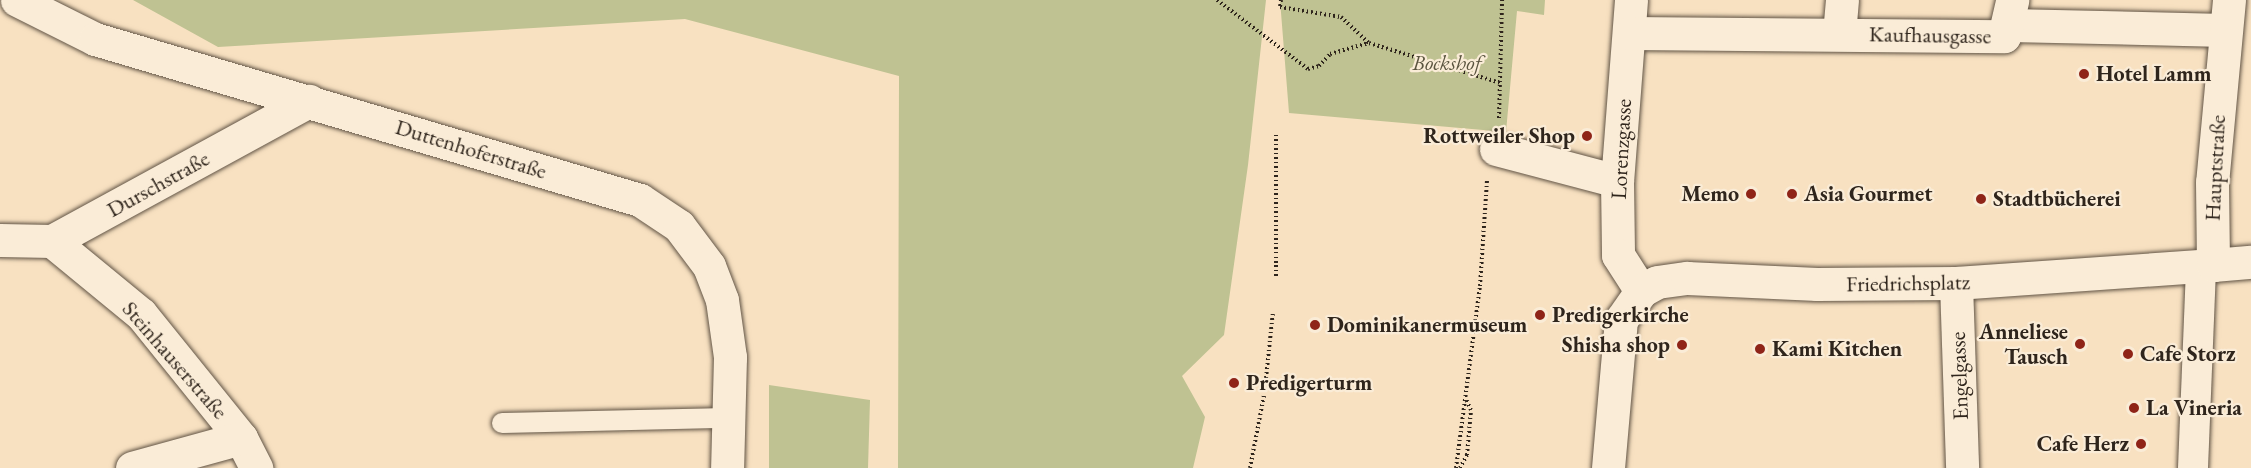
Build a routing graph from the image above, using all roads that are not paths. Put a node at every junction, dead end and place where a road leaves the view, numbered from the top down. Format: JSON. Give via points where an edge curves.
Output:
{"nodes":[{"id":1,"x":17,"y":0,"type":"edge"},
{"id":2,"x":1631,"y":0,"type":"edge"},
{"id":3,"x":1842,"y":0,"type":"edge"},
{"id":4,"x":2010,"y":12,"type":"edge"},
{"id":5,"x":2227,"y":15,"type":"edge"},
{"id":6,"x":1629,"y":33,"type":"junction"},
{"id":7,"x":1839,"y":34,"type":"junction"},
{"id":8,"x":309,"y":101,"type":"junction"},
{"id":9,"x":1492,"y":162,"type":"road end"},
{"id":10,"x":1617,"y":181,"type":"junction"},
{"id":11,"x":0,"y":240,"type":"edge"},
{"id":12,"x":52,"y":241,"type":"junction"},
{"id":13,"x":2251,"y":262,"type":"edge"},
{"id":14,"x":2207,"y":266,"type":"junction"},
{"id":15,"x":1956,"y":283,"type":"junction"},
{"id":16,"x":1641,"y":291,"type":"junction"},
{"id":17,"x":729,"y":418,"type":"junction"},
{"id":18,"x":502,"y":423,"type":"dead end"},
{"id":19,"x":241,"y":438,"type":"junction"},
{"id":20,"x":132,"y":468,"type":"edge"},
{"id":21,"x":256,"y":468,"type":"edge"},
{"id":22,"x":727,"y":468,"type":"edge"},
{"id":23,"x":1608,"y":468,"type":"edge"},
{"id":24,"x":1962,"y":468,"type":"edge"},
{"id":25,"x":2193,"y":468,"type":"edge"}],
"edges":[{"from":1,"to":8,"type":"street","name":"Duttenhoferstraße","via":[[95,39]]},
{"from":2,"to":6,"type":"street","name":"Lorenzgasse"},
{"from":3,"to":7,"type":"street"},
{"from":4,"to":5,"type":"street","name":"Kaufhausgasse"},
{"from":4,"to":7,"type":"street","name":"Kaufhausgasse","via":[[2004,36]]},
{"from":5,"to":14,"type":"street","name":"Hauptstraße"},
{"from":6,"to":7,"type":"street","name":"Kaufhausgasse"},
{"from":6,"to":10,"type":"street","name":"Lorenzgasse"},
{"from":8,"to":12,"type":"street","name":"Durschstraße"},
{"from":8,"to":17,"type":"street","name":"Duttenhoferstraße","via":[[640,200],[679,226],[709,266],[722,300],[730,357]]},
{"from":9,"to":10,"type":"street"},
{"from":10,"to":16,"type":"street","name":"Lorenzgasse","via":[[1618,255]]},
{"from":11,"to":12,"type":"street","name":"Durschstraße"},
{"from":12,"to":19,"type":"street","name":"Steinhauserstraße","via":[[141,314]]},
{"from":13,"to":14,"type":"street","name":"Friedrichsplatz"},
{"from":14,"to":15,"type":"street","name":"Friedrichsplatz"},
{"from":14,"to":25,"type":"street","name":"Hauptstraße"},
{"from":15,"to":16,"type":"street","name":"Friedrichsplatz","via":[[1817,284],[1687,278],[1657,282]]},
{"from":15,"to":24,"type":"street","name":"Engelgasse"},
{"from":16,"to":23,"type":"street","via":[[1621,320]]},
{"from":17,"to":18,"type":"lane"},
{"from":17,"to":22,"type":"street","name":"Duttenhoferstraße"},
{"from":19,"to":20,"type":"street"},
{"from":19,"to":21,"type":"street","name":"Steinhauserstraße"}]}
